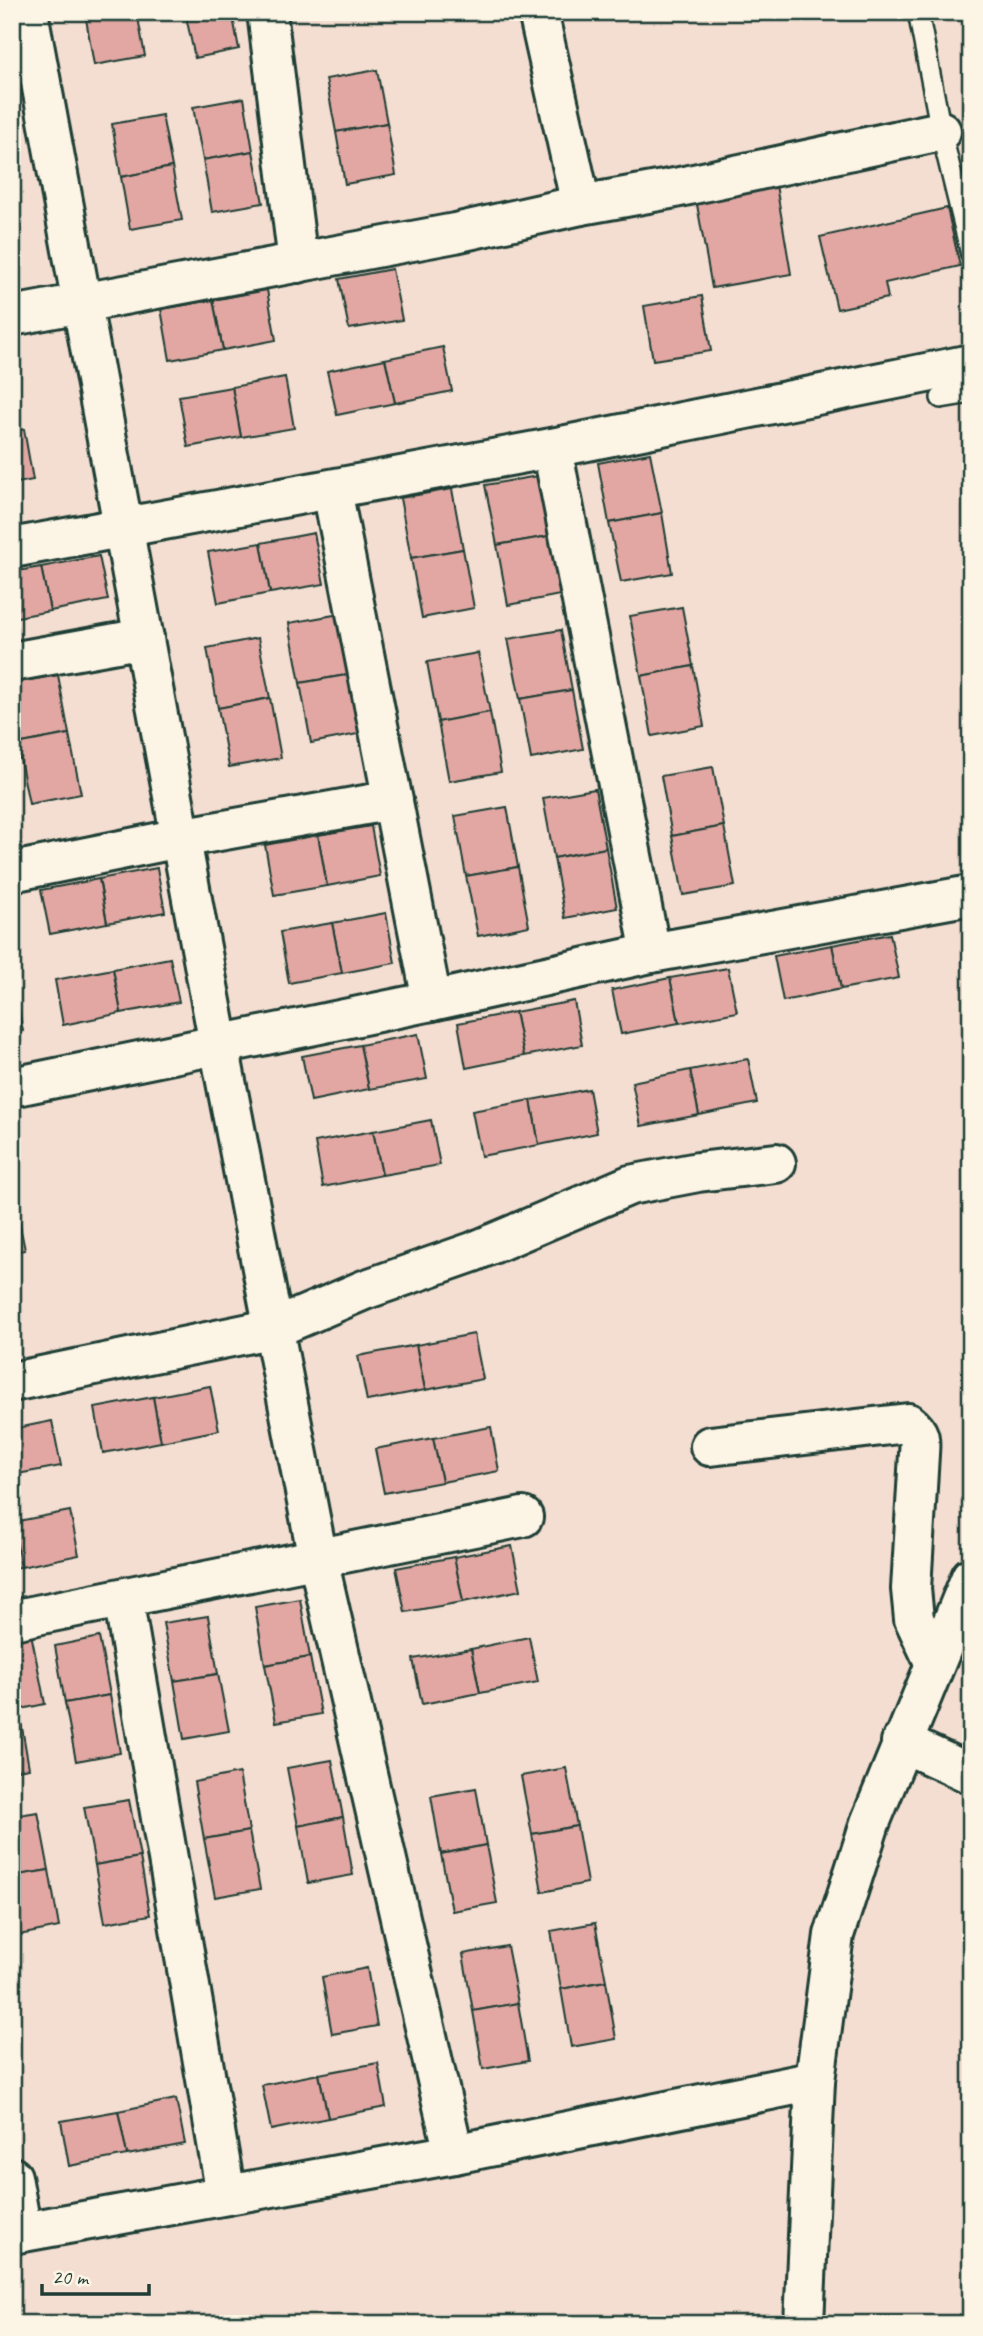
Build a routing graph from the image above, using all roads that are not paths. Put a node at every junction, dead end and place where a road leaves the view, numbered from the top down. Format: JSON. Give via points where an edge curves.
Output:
{"nodes":[{"id":1,"x":28,"y":12,"type":"edge"},
{"id":2,"x":267,"y":12,"type":"edge"},
{"id":3,"x":538,"y":12,"type":"edge"},
{"id":4,"x":918,"y":12,"type":"edge"},
{"id":5,"x":941,"y":131,"type":"junction"},
{"id":6,"x":581,"y":205,"type":"junction"},
{"id":7,"x":971,"y":254,"type":"edge"},
{"id":8,"x":298,"y":264,"type":"junction"},
{"id":9,"x":82,"y":301,"type":"junction"},
{"id":10,"x":12,"y":316,"type":"edge"},
{"id":11,"x":971,"y":364,"type":"edge"},
{"id":12,"x":971,"y":393,"type":"edge"},
{"id":13,"x":941,"y":398,"type":"dead end"},
{"id":14,"x":552,"y":448,"type":"junction"},
{"id":15,"x":332,"y":489,"type":"junction"},
{"id":16,"x":124,"y":526,"type":"junction"},
{"id":17,"x":12,"y":548,"type":"edge"},
{"id":18,"x":144,"y":638,"type":"junction"},
{"id":19,"x":12,"y":662,"type":"edge"},
{"id":20,"x":393,"y":800,"type":"junction"},
{"id":21,"x":180,"y":838,"type":"junction"},
{"id":22,"x":12,"y":872,"type":"edge"},
{"id":23,"x":971,"y":895,"type":"edge"},
{"id":24,"x":651,"y":953,"type":"junction"},
{"id":25,"x":432,"y":1001,"type":"junction"},
{"id":26,"x":219,"y":1045,"type":"junction"},
{"id":27,"x":12,"y":1087,"type":"edge"},
{"id":28,"x":776,"y":1163,"type":"dead end"},
{"id":29,"x":275,"y":1328,"type":"junction"},
{"id":30,"x":12,"y":1382,"type":"edge"},
{"id":31,"x":710,"y":1446,"type":"dead end"},
{"id":32,"x":523,"y":1517,"type":"dead end"},
{"id":33,"x":318,"y":1559,"type":"junction"},
{"id":34,"x":971,"y":1577,"type":"edge"},
{"id":35,"x":123,"y":1598,"type":"junction"},
{"id":36,"x":12,"y":1620,"type":"edge"},
{"id":37,"x":935,"y":1664,"type":"junction"},
{"id":38,"x":901,"y":1742,"type":"junction"},
{"id":39,"x":971,"y":1774,"type":"edge"},
{"id":40,"x":815,"y":2081,"type":"junction"},
{"id":41,"x":454,"y":2154,"type":"junction"},
{"id":42,"x":12,"y":2177,"type":"edge"},
{"id":43,"x":226,"y":2195,"type":"junction"},
{"id":44,"x":17,"y":2233,"type":"edge"},
{"id":45,"x":804,"y":2324,"type":"edge"}],
"edges":[{"from":1,"to":9,"type":"street"},
{"from":2,"to":8,"type":"street"},
{"from":3,"to":6,"type":"street"},
{"from":4,"to":5,"type":"lane"},
{"from":5,"to":6,"type":"street"},
{"from":5,"to":7,"type":"lane"},
{"from":6,"to":8,"type":"street"},
{"from":8,"to":9,"type":"street"},
{"from":9,"to":10,"type":"street"},
{"from":9,"to":16,"type":"street"},
{"from":11,"to":14,"type":"street"},
{"from":12,"to":13,"type":"lane"},
{"from":14,"to":15,"type":"street"},
{"from":14,"to":24,"type":"street"},
{"from":15,"to":16,"type":"street"},
{"from":15,"to":20,"type":"street"},
{"from":16,"to":17,"type":"street"},
{"from":16,"to":18,"type":"street"},
{"from":18,"to":19,"type":"street"},
{"from":18,"to":21,"type":"street"},
{"from":20,"to":21,"type":"street"},
{"from":20,"to":25,"type":"street"},
{"from":21,"to":22,"type":"street"},
{"from":21,"to":26,"type":"street"},
{"from":23,"to":24,"type":"street"},
{"from":24,"to":25,"type":"street"},
{"from":25,"to":26,"type":"street"},
{"from":26,"to":27,"type":"street"},
{"from":26,"to":29,"type":"street"},
{"from":28,"to":29,"type":"street","via":[[631,1185]]},
{"from":29,"to":30,"type":"street"},
{"from":29,"to":33,"type":"street"},
{"from":31,"to":37,"type":"street","via":[[908,1423],[916,1429],[919,1447],[911,1589],[914,1619]]},
{"from":32,"to":33,"type":"street"},
{"from":33,"to":35,"type":"street"},
{"from":33,"to":41,"type":"street"},
{"from":34,"to":37,"type":"street"},
{"from":35,"to":36,"type":"street"},
{"from":35,"to":43,"type":"street"},
{"from":37,"to":38,"type":"street"},
{"from":38,"to":39,"type":"street"},
{"from":38,"to":40,"type":"street","via":[[834,1935]]},
{"from":40,"to":41,"type":"street"},
{"from":40,"to":45,"type":"street"},
{"from":41,"to":43,"type":"street"},
{"from":42,"to":44,"type":"street"},
{"from":43,"to":44,"type":"street"}]}
